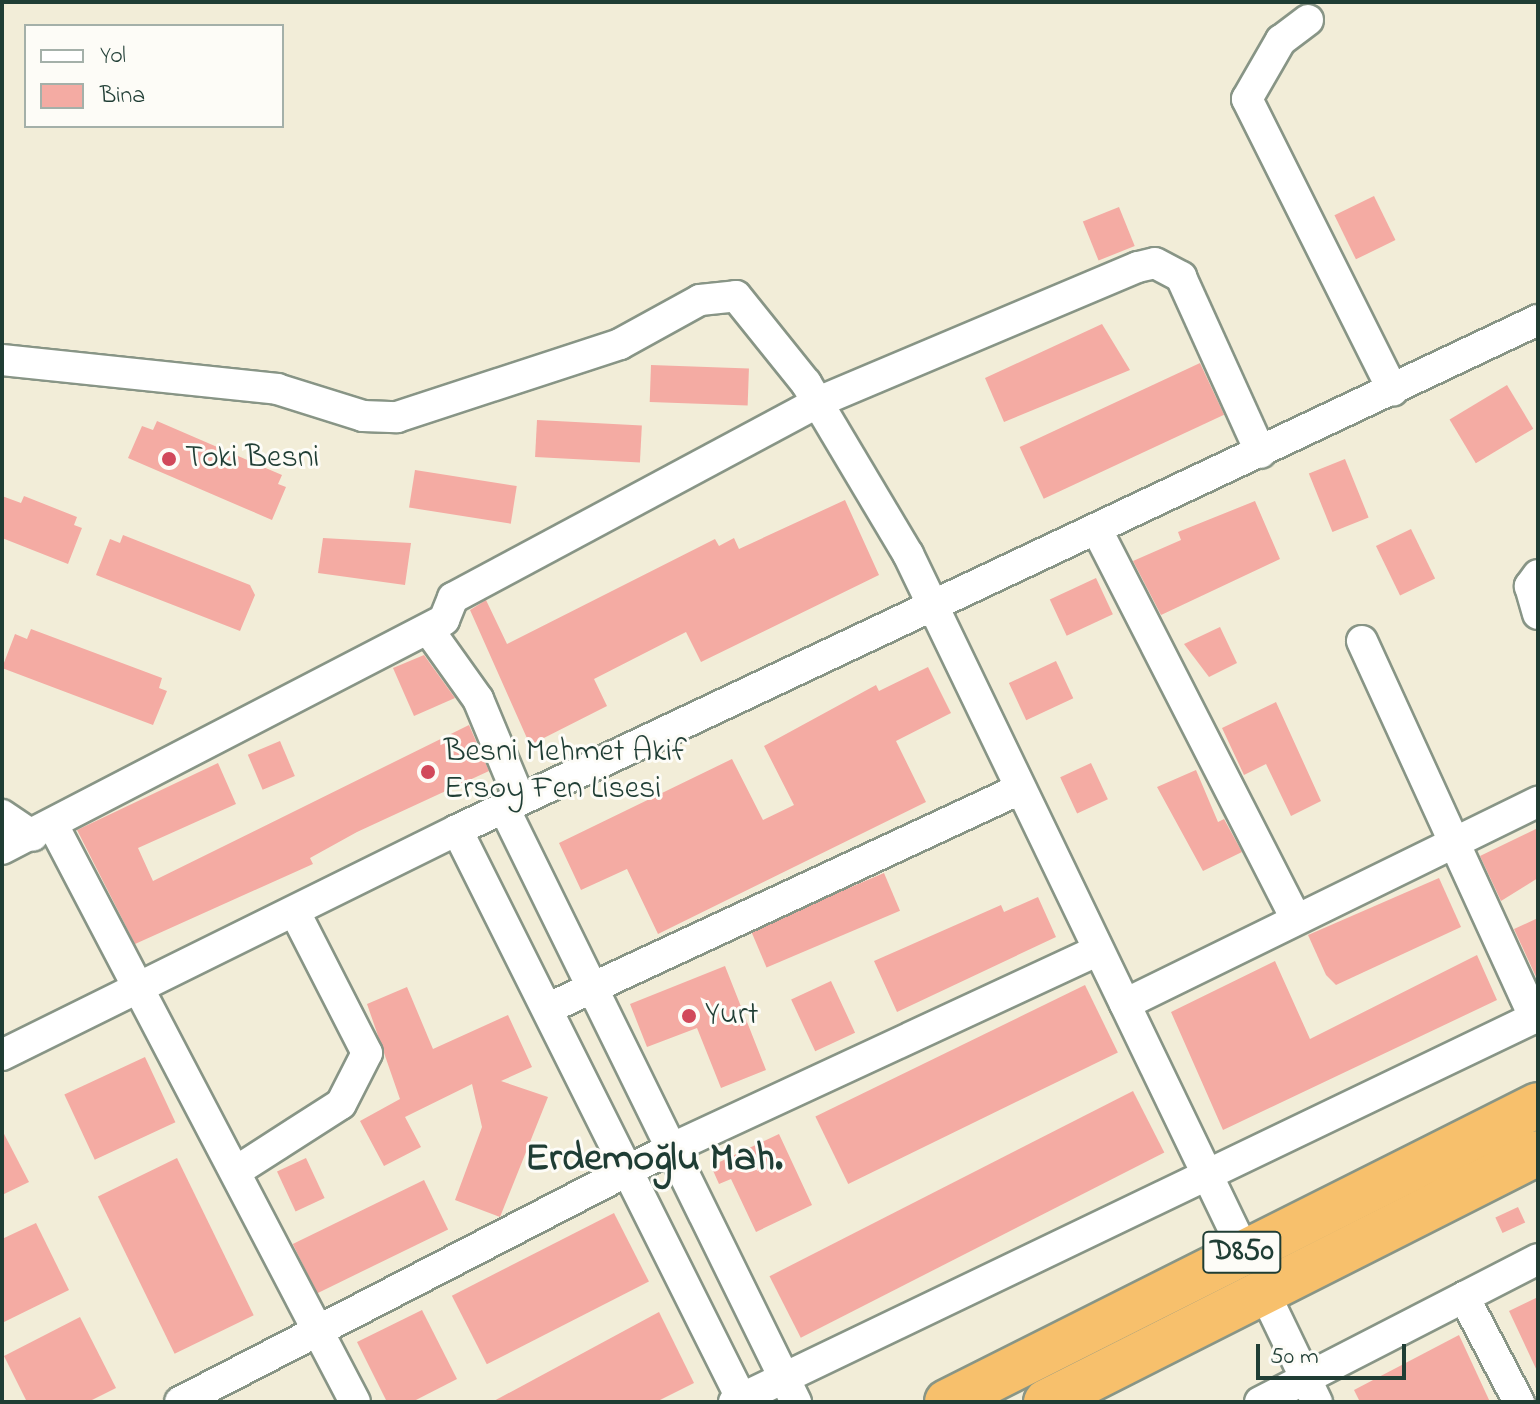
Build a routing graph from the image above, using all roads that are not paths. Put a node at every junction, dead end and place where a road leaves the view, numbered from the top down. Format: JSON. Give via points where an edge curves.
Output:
{"nodes":[{"id":1,"x":1308,"y":20,"type":"dead end"},
{"id":2,"x":1538,"y":320,"type":"edge"},
{"id":3,"x":2,"y":360,"type":"edge"},
{"id":4,"x":1393,"y":391,"type":"junction"},
{"id":5,"x":818,"y":402,"type":"junction"},
{"id":6,"x":1261,"y":453,"type":"junction"},
{"id":7,"x":1097,"y":530,"type":"junction"},
{"id":8,"x":1538,"y":575,"type":"edge"},
{"id":9,"x":931,"y":608,"type":"junction"},
{"id":10,"x":1538,"y":614,"type":"edge"},
{"id":11,"x":428,"y":629,"type":"junction"},
{"id":12,"x":1362,"y":641,"type":"dead end"},
{"id":13,"x":1020,"y":789,"type":"junction"},
{"id":14,"x":1538,"y":802,"type":"edge"},
{"id":15,"x":512,"y":804,"type":"junction"},
{"id":16,"x":2,"y":815,"type":"edge"},
{"id":17,"x":43,"y":830,"type":"junction"},
{"id":18,"x":457,"y":830,"type":"junction"},
{"id":19,"x":1454,"y":843,"type":"junction"},
{"id":20,"x":2,"y":849,"type":"edge"},
{"id":21,"x":296,"y":914,"type":"junction"},
{"id":22,"x":1296,"y":919,"type":"junction"},
{"id":23,"x":1098,"y":950,"type":"junction"},
{"id":24,"x":591,"y":988,"type":"junction"},
{"id":25,"x":143,"y":989,"type":"junction"},
{"id":26,"x":1125,"y":1004,"type":"junction"},
{"id":27,"x":549,"y":1008,"type":"junction"},
{"id":28,"x":1537,"y":1017,"type":"edge"},
{"id":29,"x":2,"y":1055,"type":"edge"},
{"id":30,"x":1538,"y":1105,"type":"edge"},
{"id":31,"x":668,"y":1150,"type":"junction"},
{"id":32,"x":1538,"y":1153,"type":"edge"},
{"id":33,"x":238,"y":1170,"type":"junction"},
{"id":34,"x":631,"y":1170,"type":"junction"},
{"id":35,"x":1207,"y":1176,"type":"junction"},
{"id":36,"x":1244,"y":1251,"type":"junction"},
{"id":37,"x":1538,"y":1259,"type":"edge"},
{"id":38,"x":1264,"y":1292,"type":"junction"},
{"id":39,"x":1464,"y":1297,"type":"junction"},
{"id":40,"x":319,"y":1329,"type":"junction"},
{"id":41,"x":1312,"y":1390,"type":"edge"},
{"id":42,"x":790,"y":1391,"type":"edge"},
{"id":43,"x":739,"y":1401,"type":"edge"},
{"id":44,"x":180,"y":1402,"type":"edge"},
{"id":45,"x":355,"y":1402,"type":"edge"},
{"id":46,"x":947,"y":1402,"type":"edge"},
{"id":47,"x":1046,"y":1402,"type":"edge"},
{"id":48,"x":1260,"y":1402,"type":"edge"},
{"id":49,"x":1519,"y":1402,"type":"edge"}],
"edges":[{"from":1,"to":4,"type":"street","via":[[1281,40],[1247,99]]},
{"from":2,"to":4,"type":"street"},
{"from":3,"to":5,"type":"street","via":[[277,389],[363,416],[397,417],[620,344],[721,294],[736,296],[749,310]]},
{"from":4,"to":6,"type":"street"},
{"from":5,"to":6,"type":"street","via":[[1155,263],[1181,277],[1190,292]]},
{"from":5,"to":9,"type":"street","via":[[908,554]]},
{"from":5,"to":11,"type":"street","via":[[453,598],[444,620]]},
{"from":6,"to":7,"type":"street"},
{"from":7,"to":9,"type":"street"},
{"from":7,"to":22,"type":"street"},
{"from":8,"to":10,"type":"street","via":[[1530,586]]},
{"from":9,"to":13,"type":"street"},
{"from":9,"to":15,"type":"street"},
{"from":11,"to":15,"type":"street","via":[[478,699]]},
{"from":11,"to":17,"type":"street"},
{"from":12,"to":19,"type":"street"},
{"from":13,"to":23,"type":"street"},
{"from":13,"to":24,"type":"street"},
{"from":14,"to":19,"type":"street"},
{"from":15,"to":18,"type":"street"},
{"from":15,"to":24,"type":"street"},
{"from":16,"to":17,"type":"street"},
{"from":17,"to":20,"type":"street"},
{"from":17,"to":25,"type":"street"},
{"from":18,"to":21,"type":"street"},
{"from":18,"to":27,"type":"street"},
{"from":19,"to":22,"type":"street"},
{"from":19,"to":28,"type":"street"},
{"from":21,"to":25,"type":"street"},
{"from":21,"to":33,"type":"street","via":[[367,1053],[341,1104]]},
{"from":22,"to":26,"type":"street"},
{"from":23,"to":26,"type":"street"},
{"from":23,"to":31,"type":"street"},
{"from":24,"to":27,"type":"street"},
{"from":24,"to":31,"type":"street"},
{"from":25,"to":29,"type":"street"},
{"from":25,"to":33,"type":"street"},
{"from":26,"to":35,"type":"street"},
{"from":27,"to":34,"type":"street"},
{"from":28,"to":35,"type":"street"},
{"from":30,"to":36,"type":"highway","number":"D850"},
{"from":31,"to":34,"type":"street"},
{"from":31,"to":42,"type":"street"},
{"from":32,"to":38,"type":"highway","number":"D850"},
{"from":33,"to":40,"type":"street"},
{"from":34,"to":40,"type":"street"},
{"from":34,"to":43,"type":"street"},
{"from":35,"to":36,"type":"street"},
{"from":35,"to":42,"type":"street"},
{"from":36,"to":46,"type":"highway","number":"D850"},
{"from":37,"to":39,"type":"street"},
{"from":38,"to":41,"type":"street"},
{"from":38,"to":47,"type":"highway","number":"D850"},
{"from":39,"to":41,"type":"street"},
{"from":39,"to":49,"type":"street"},
{"from":40,"to":44,"type":"street"},
{"from":40,"to":45,"type":"street"},
{"from":41,"to":48,"type":"street"},
{"from":42,"to":43,"type":"street"}]}
